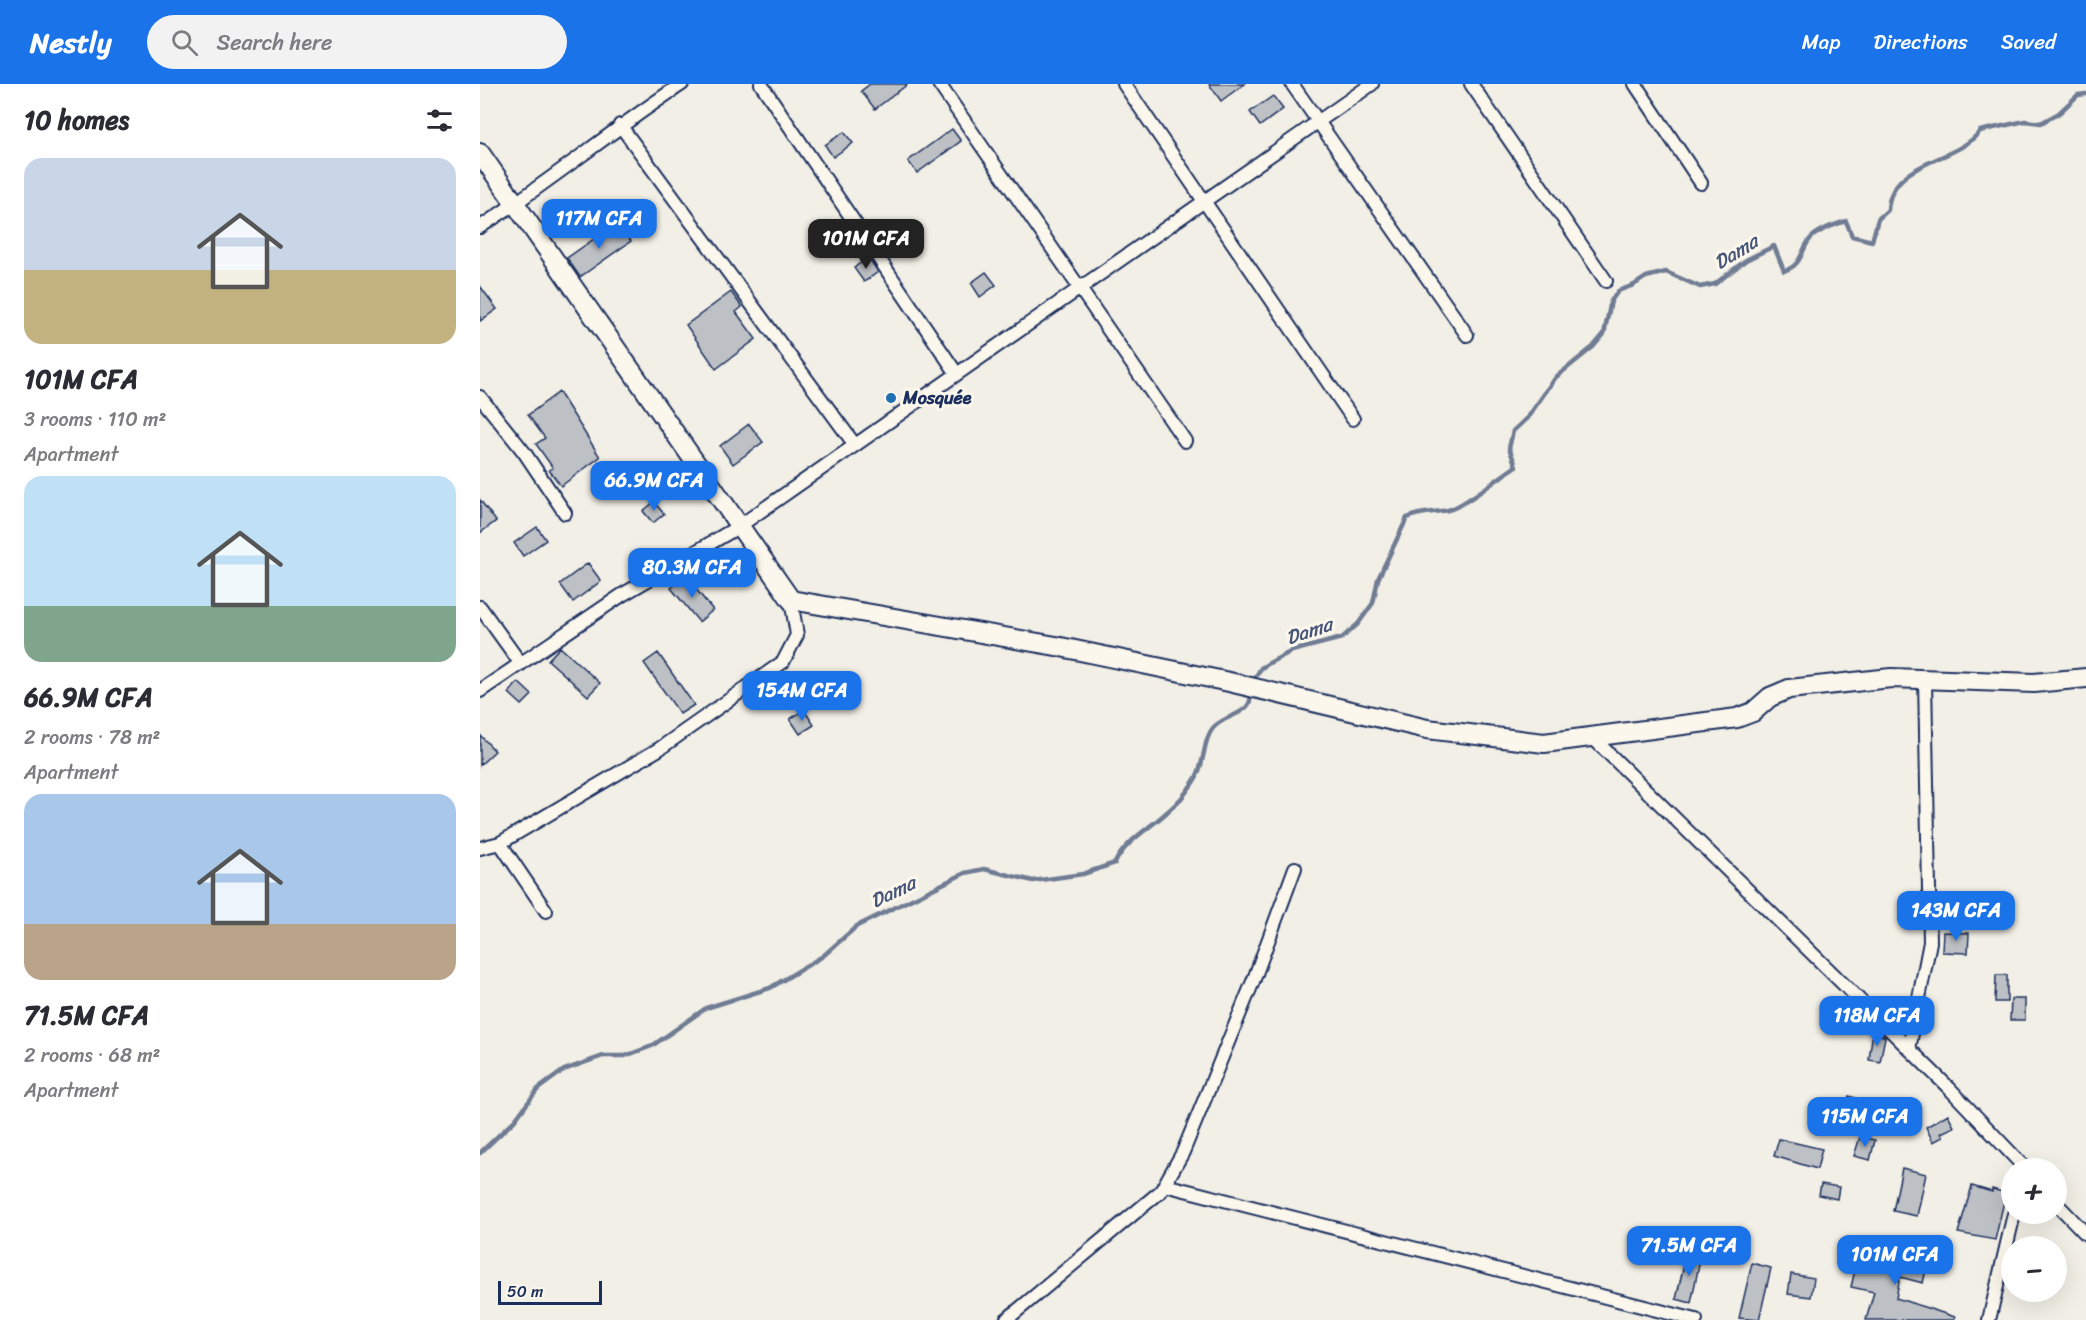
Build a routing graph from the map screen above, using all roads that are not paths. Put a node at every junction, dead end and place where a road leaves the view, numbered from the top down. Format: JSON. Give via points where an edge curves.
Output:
{"nodes":[{"id":1,"x":682,"y":84,"type":"edge"},
{"id":2,"x":761,"y":84,"type":"edge"},
{"id":3,"x":939,"y":84,"type":"edge"},
{"id":4,"x":1125,"y":84,"type":"edge"},
{"id":5,"x":1292,"y":84,"type":"edge"},
{"id":6,"x":1372,"y":84,"type":"edge"},
{"id":7,"x":1471,"y":84,"type":"edge"},
{"id":8,"x":1635,"y":84,"type":"edge"},
{"id":9,"x":1318,"y":122,"type":"junction"},
{"id":10,"x":620,"y":125,"type":"junction"},
{"id":11,"x":480,"y":153,"type":"edge"},
{"id":12,"x":1701,"y":183,"type":"dead end"},
{"id":13,"x":1204,"y":201,"type":"junction"},
{"id":14,"x":515,"y":204,"type":"junction"},
{"id":15,"x":480,"y":227,"type":"edge"},
{"id":16,"x":1606,"y":281,"type":"dead end"},
{"id":17,"x":1078,"y":289,"type":"junction"},
{"id":18,"x":1467,"y":335,"type":"dead end"},
{"id":19,"x":957,"y":374,"type":"junction"},
{"id":20,"x":480,"y":397,"type":"edge"},
{"id":21,"x":1353,"y":418,"type":"dead end"},
{"id":22,"x":1185,"y":441,"type":"dead end"},
{"id":23,"x":855,"y":445,"type":"junction"},
{"id":24,"x":565,"y":513,"type":"dead end"},
{"id":25,"x":738,"y":527,"type":"junction"},
{"id":26,"x":790,"y":600,"type":"junction"},
{"id":27,"x":480,"y":607,"type":"edge"},
{"id":28,"x":521,"y":664,"type":"junction"},
{"id":29,"x":2086,"y":678,"type":"edge"},
{"id":30,"x":1925,"y":679,"type":"junction"},
{"id":31,"x":480,"y":691,"type":"edge"},
{"id":32,"x":1592,"y":737,"type":"junction"},
{"id":33,"x":500,"y":843,"type":"junction"},
{"id":34,"x":480,"y":848,"type":"edge"},
{"id":35,"x":1295,"y":868,"type":"dead end"},
{"id":36,"x":546,"y":911,"type":"dead end"},
{"id":37,"x":1909,"y":1049,"type":"junction"},
{"id":38,"x":2015,"y":1158,"type":"edge"},
{"id":39,"x":1164,"y":1185,"type":"junction"},
{"id":40,"x":2067,"y":1214,"type":"edge"},
{"id":41,"x":2012,"y":1224,"type":"edge"},
{"id":42,"x":2086,"y":1234,"type":"edge"},
{"id":43,"x":1006,"y":1320,"type":"edge"},
{"id":44,"x":1696,"y":1320,"type":"edge"},
{"id":45,"x":1989,"y":1320,"type":"edge"}],
"edges":[{"from":1,"to":10,"type":"street"},
{"from":2,"to":19,"type":"street"},
{"from":3,"to":17,"type":"street"},
{"from":4,"to":13,"type":"street"},
{"from":5,"to":9,"type":"street"},
{"from":6,"to":9,"type":"street"},
{"from":7,"to":16,"type":"street"},
{"from":8,"to":12,"type":"street"},
{"from":9,"to":13,"type":"street"},
{"from":9,"to":18,"type":"street"},
{"from":10,"to":14,"type":"street"},
{"from":10,"to":23,"type":"street"},
{"from":11,"to":14,"type":"street"},
{"from":13,"to":17,"type":"street"},
{"from":13,"to":21,"type":"street"},
{"from":14,"to":15,"type":"street"},
{"from":14,"to":25,"type":"street"},
{"from":17,"to":19,"type":"street"},
{"from":17,"to":22,"type":"street"},
{"from":19,"to":23,"type":"street"},
{"from":20,"to":24,"type":"street"},
{"from":23,"to":25,"type":"street"},
{"from":25,"to":26,"type":"street"},
{"from":25,"to":28,"type":"street","via":[[622,595]]},
{"from":26,"to":32,"type":"street","via":[[1056,646],[1427,729],[1544,743]]},
{"from":26,"to":33,"type":"street","via":[[797,635],[783,662],[659,749]]},
{"from":27,"to":28,"type":"street"},
{"from":28,"to":31,"type":"street"},
{"from":29,"to":30,"type":"street","via":[[2034,683]]},
{"from":30,"to":32,"type":"street","via":[[1891,678],[1789,688],[1737,717]]},
{"from":30,"to":37,"type":"street","via":[[1930,942]]},
{"from":32,"to":37,"type":"street"},
{"from":33,"to":34,"type":"street"},
{"from":33,"to":36,"type":"street"},
{"from":35,"to":39,"type":"street","via":[[1250,990],[1183,1152]]},
{"from":37,"to":38,"type":"street"},
{"from":39,"to":43,"type":"street","via":[[1131,1219]]},
{"from":39,"to":44,"type":"street"},
{"from":40,"to":42,"type":"street"},
{"from":41,"to":45,"type":"street"}]}
